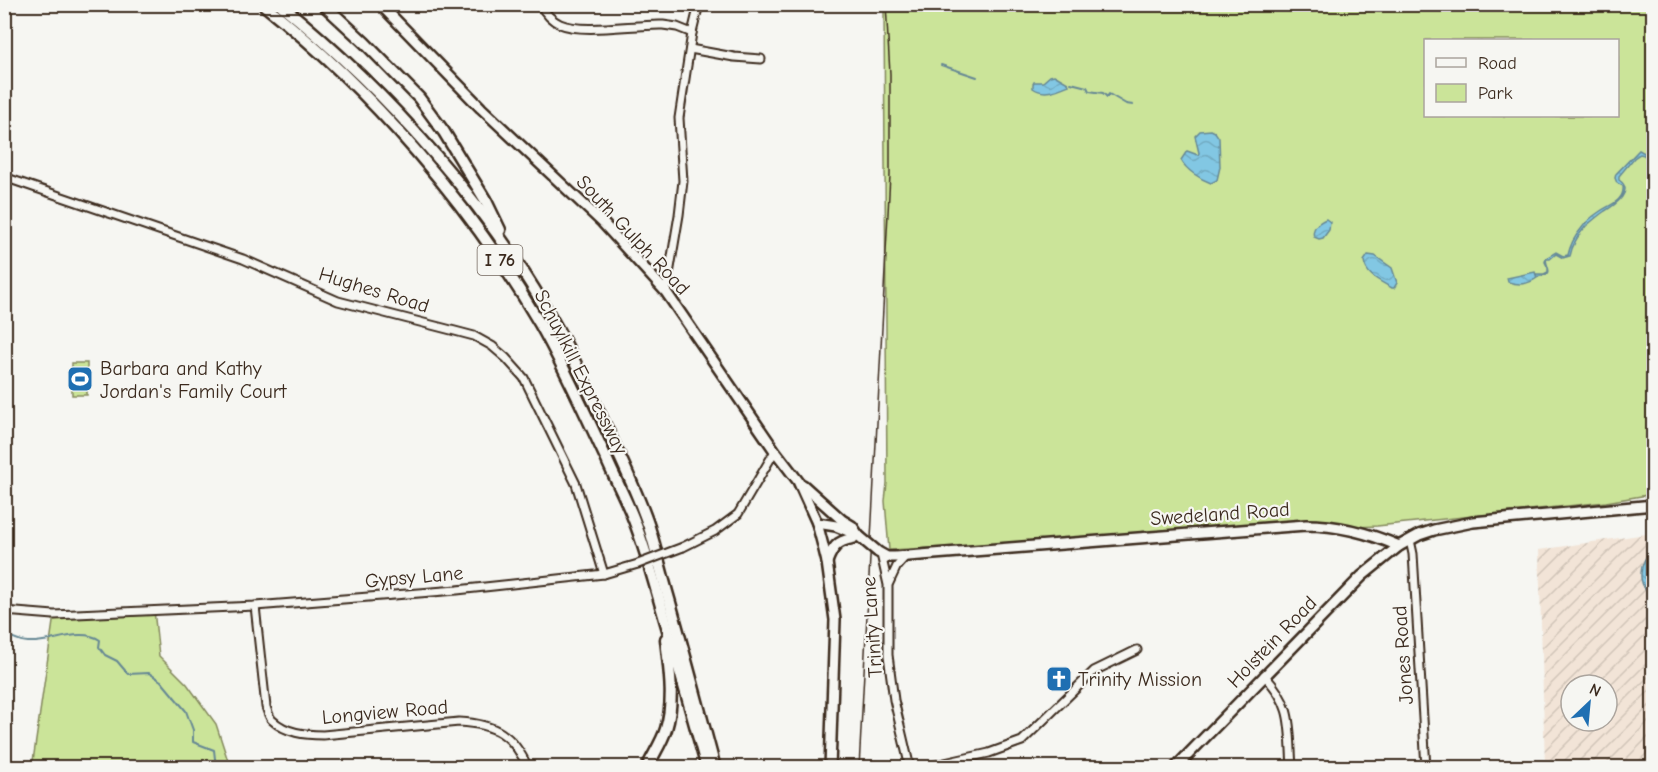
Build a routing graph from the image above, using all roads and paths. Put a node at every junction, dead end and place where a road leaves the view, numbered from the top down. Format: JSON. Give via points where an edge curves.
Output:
{"nodes":[{"id":1,"x":263,"y":4,"type":"edge"},
{"id":2,"x":279,"y":4,"type":"edge"},
{"id":3,"x":323,"y":4,"type":"edge"},
{"id":4,"x":380,"y":4,"type":"edge"},
{"id":5,"x":540,"y":4,"type":"edge"},
{"id":6,"x":699,"y":4,"type":"edge"},
{"id":7,"x":692,"y":33,"type":"junction"},
{"id":8,"x":690,"y":49,"type":"junction"},
{"id":9,"x":761,"y":59,"type":"dead end"},
{"id":10,"x":4,"y":177,"type":"edge"},
{"id":11,"x":514,"y":257,"type":"junction"},
{"id":12,"x":666,"y":292,"type":"junction"},
{"id":13,"x":775,"y":451,"type":"junction"},
{"id":14,"x":798,"y":481,"type":"junction"},
{"id":15,"x":1653,"y":505,"type":"edge"},
{"id":16,"x":842,"y":520,"type":"junction"},
{"id":17,"x":817,"y":523,"type":"junction"},
{"id":18,"x":859,"y":536,"type":"junction"},
{"id":19,"x":1410,"y":540,"type":"junction"},
{"id":20,"x":1399,"y":546,"type":"junction"},
{"id":21,"x":879,"y":553,"type":"junction"},
{"id":22,"x":906,"y":556,"type":"junction"},
{"id":23,"x":827,"y":562,"type":"junction"},
{"id":24,"x":604,"y":574,"type":"junction"},
{"id":25,"x":652,"y":574,"type":"junction"},
{"id":26,"x":888,"y":585,"type":"junction"},
{"id":27,"x":255,"y":606,"type":"junction"},
{"id":28,"x":4,"y":610,"type":"edge"},
{"id":29,"x":1137,"y":650,"type":"dead end"},
{"id":30,"x":1264,"y":675,"type":"junction"},
{"id":31,"x":528,"y":768,"type":"edge"},
{"id":32,"x":647,"y":768,"type":"edge"},
{"id":33,"x":707,"y":768,"type":"edge"},
{"id":34,"x":715,"y":768,"type":"edge"},
{"id":35,"x":830,"y":768,"type":"edge"},
{"id":36,"x":910,"y":768,"type":"edge"},
{"id":37,"x":922,"y":768,"type":"edge"},
{"id":38,"x":1175,"y":768,"type":"edge"},
{"id":39,"x":1292,"y":768,"type":"edge"},
{"id":40,"x":1426,"y":768,"type":"edge"}],
"edges":[{"from":1,"to":25,"type":"highway","name":"Schuylkill Expressway","number":"I 76","via":[[379,112],[442,181],[502,263],[578,396],[634,520]]},
{"from":2,"to":11,"type":"highway","name":"Schuylkill Expressway","number":"I 76","via":[[341,57],[401,117],[451,174]]},
{"from":3,"to":11,"type":"highway","via":[[429,110],[486,201]]},
{"from":4,"to":12,"type":"main road","name":"South Gulph Road","via":[[481,108],[602,222]]},
{"from":5,"to":7,"type":"street","via":[[558,24],[574,28],[651,24]]},
{"from":6,"to":7,"type":"street"},
{"from":7,"to":8,"type":"street"},
{"from":8,"to":9,"type":"street"},
{"from":8,"to":12,"type":"street","via":[[679,118],[683,181]]},
{"from":10,"to":24,"type":"street","name":"Hughes Road","via":[[243,259],[338,301],[455,330],[492,346],[524,378],[576,484]]},
{"from":11,"to":34,"type":"highway","name":"Schuylkill Expressway","number":"I 76","via":[[558,329],[632,483],[649,527]]},
{"from":12,"to":13,"type":"main road","name":"South Gulph Road"},
{"from":13,"to":14,"type":"main road","name":"South Gulph Road"},
{"from":13,"to":24,"type":"street","name":"Gypsy Lane","bridge":true,"via":[[738,514],[715,531],[683,547]]},
{"from":14,"to":16,"type":"main road"},
{"from":14,"to":17,"type":"main road","name":"South Gulph Road"},
{"from":15,"to":19,"type":"main road","via":[[1473,522],[1434,530]]},
{"from":16,"to":17,"type":"main road","via":[[828,518]]},
{"from":16,"to":18,"type":"main road"},
{"from":17,"to":18,"type":"main road"},
{"from":17,"to":23,"type":"main road","name":"South Gulph Road"},
{"from":18,"to":21,"type":"main road","bridge":true},
{"from":18,"to":23,"type":"main road","via":[[836,544]]},
{"from":19,"to":20,"type":"main road"},
{"from":19,"to":40,"type":"street","name":"Jones Road"},
{"from":20,"to":22,"type":"main road","name":"Swedeland Road","via":[[1341,528],[1306,525]]},
{"from":20,"to":30,"type":"main road","name":"Holstein Road","via":[[1362,576]]},
{"from":21,"to":22,"type":"main road","name":"Swedeland Road","via":[[887,557]]},
{"from":21,"to":26,"type":"street","name":"Trinity Lane"},
{"from":22,"to":26,"type":"street"},
{"from":23,"to":35,"type":"main road","name":"South Gulph Road","via":[[835,620]]},
{"from":24,"to":27,"type":"street","name":"Gypsy Lane"},
{"from":25,"to":32,"type":"highway","via":[[665,635],[670,708],[666,730]]},
{"from":25,"to":33,"type":"highway","name":"Schuylkill Expressway","number":"I 76"},
{"from":26,"to":36,"type":"street","name":"Trinity Lane","via":[[888,655]]},
{"from":27,"to":28,"type":"street","name":"Gypsy Lane","via":[[54,615]]},
{"from":27,"to":31,"type":"street","name":"Longview Road","via":[[266,707],[271,720],[286,729],[323,735],[480,724],[499,730],[510,739]]},
{"from":29,"to":37,"type":"street","via":[[1094,671],[1022,741]]},
{"from":30,"to":38,"type":"main road","name":"Holstein Road"},
{"from":30,"to":39,"type":"street","via":[[1283,699],[1289,715]]}]}
